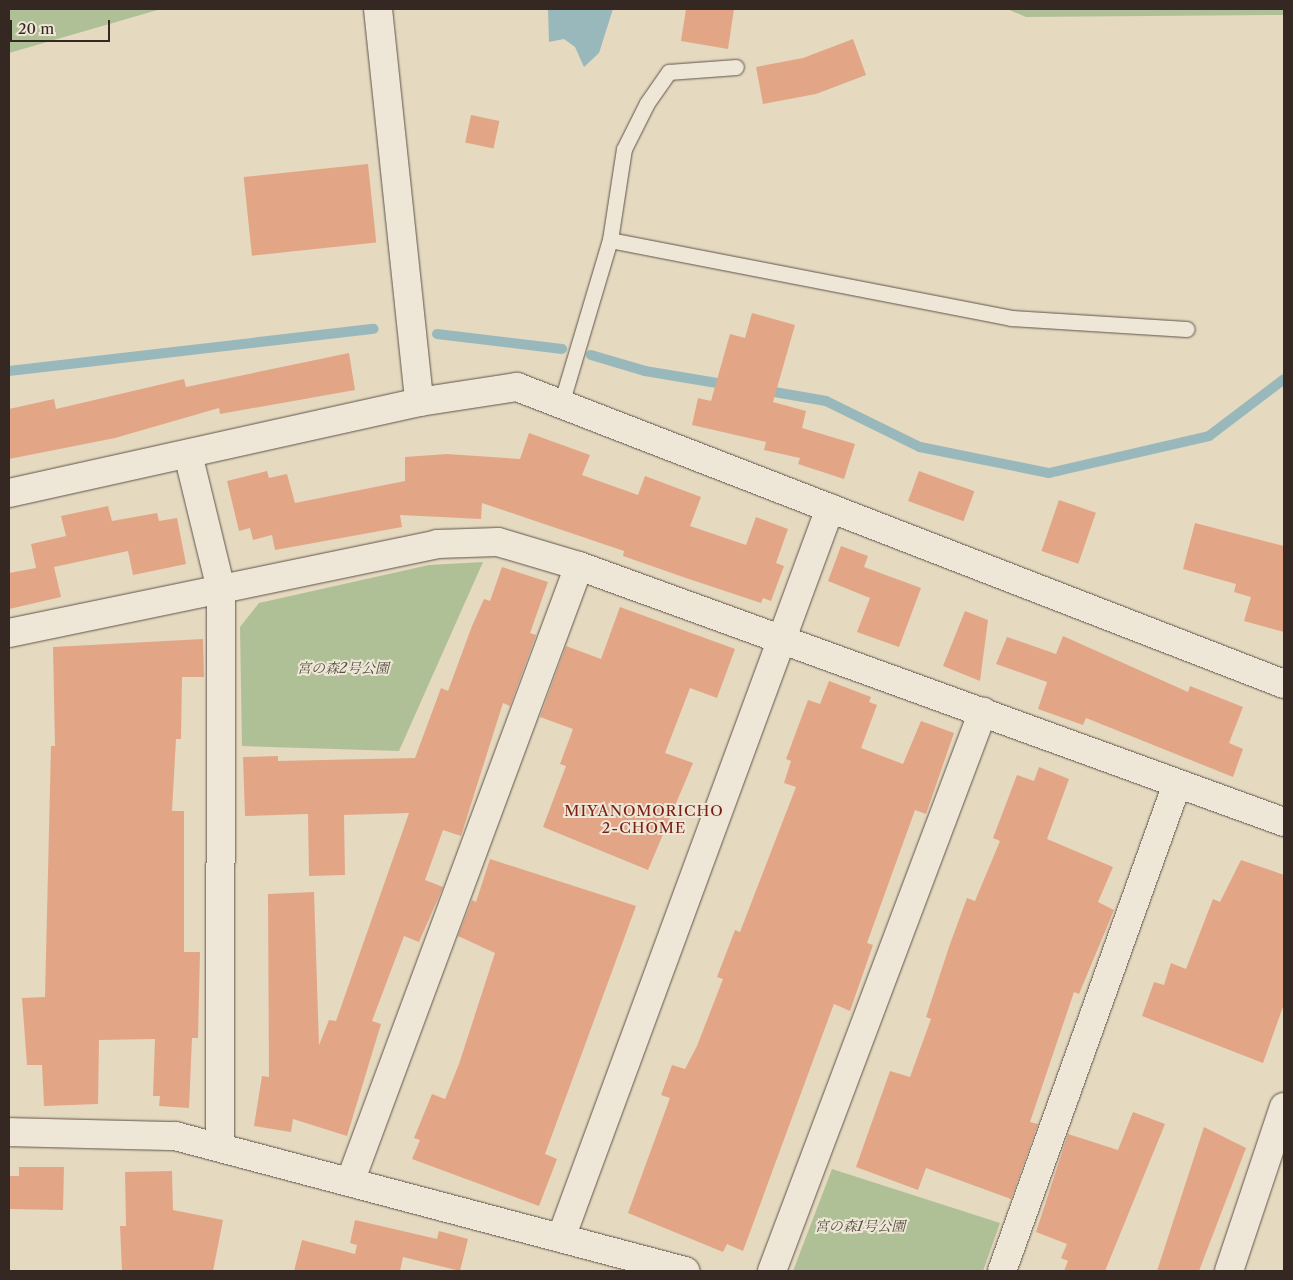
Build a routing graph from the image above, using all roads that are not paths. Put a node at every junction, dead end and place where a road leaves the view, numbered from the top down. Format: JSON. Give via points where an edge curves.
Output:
{"nodes":[{"id":1,"x":378,"y":9,"type":"edge"},
{"id":2,"x":736,"y":67,"type":"dead end"},
{"id":3,"x":610,"y":240,"type":"junction"},
{"id":4,"x":1188,"y":329,"type":"dead end"},
{"id":5,"x":419,"y":402,"type":"junction"},
{"id":6,"x":561,"y":404,"type":"junction"},
{"id":7,"x":188,"y":454,"type":"junction"},
{"id":8,"x":9,"y":493,"type":"edge"},
{"id":9,"x":830,"y":508,"type":"junction"},
{"id":10,"x":579,"y":566,"type":"junction"},
{"id":11,"x":221,"y":589,"type":"junction"},
{"id":12,"x":9,"y":633,"type":"edge"},
{"id":13,"x":782,"y":638,"type":"junction"},
{"id":14,"x":1284,"y":684,"type":"edge"},
{"id":15,"x":983,"y":711,"type":"junction"},
{"id":16,"x":1177,"y":784,"type":"junction"},
{"id":17,"x":1284,"y":822,"type":"edge"},
{"id":18,"x":1284,"y":1107,"type":"edge"},
{"id":19,"x":9,"y":1132,"type":"edge"},
{"id":20,"x":1281,"y":1139,"type":"edge"},
{"id":21,"x":220,"y":1147,"type":"junction"},
{"id":22,"x":350,"y":1182,"type":"junction"},
{"id":23,"x":561,"y":1238,"type":"junction"},
{"id":24,"x":685,"y":1271,"type":"edge"},
{"id":25,"x":772,"y":1271,"type":"edge"},
{"id":26,"x":1002,"y":1271,"type":"edge"},
{"id":27,"x":1229,"y":1271,"type":"edge"}],
"edges":[{"from":1,"to":5,"type":"street"},
{"from":2,"to":3,"type":"lane","via":[[669,72],[647,103],[624,149]]},
{"from":3,"to":4,"type":"lane","via":[[1011,318]]},
{"from":3,"to":6,"type":"lane"},
{"from":5,"to":6,"type":"street","via":[[517,387]]},
{"from":5,"to":7,"type":"street"},
{"from":6,"to":9,"type":"street"},
{"from":7,"to":8,"type":"street"},
{"from":7,"to":11,"type":"street"},
{"from":9,"to":13,"type":"street"},
{"from":9,"to":14,"type":"street"},
{"from":10,"to":11,"type":"street","via":[[498,542],[437,544]]},
{"from":10,"to":13,"type":"street"},
{"from":10,"to":22,"type":"street"},
{"from":11,"to":12,"type":"street"},
{"from":11,"to":21,"type":"street"},
{"from":13,"to":15,"type":"street"},
{"from":13,"to":23,"type":"street"},
{"from":15,"to":16,"type":"street"},
{"from":15,"to":25,"type":"street"},
{"from":16,"to":17,"type":"street"},
{"from":16,"to":26,"type":"street"},
{"from":18,"to":20,"type":"street"},
{"from":19,"to":21,"type":"street","via":[[175,1136]]},
{"from":20,"to":27,"type":"street"},
{"from":21,"to":22,"type":"street"},
{"from":22,"to":23,"type":"street"},
{"from":23,"to":24,"type":"street"}]}
